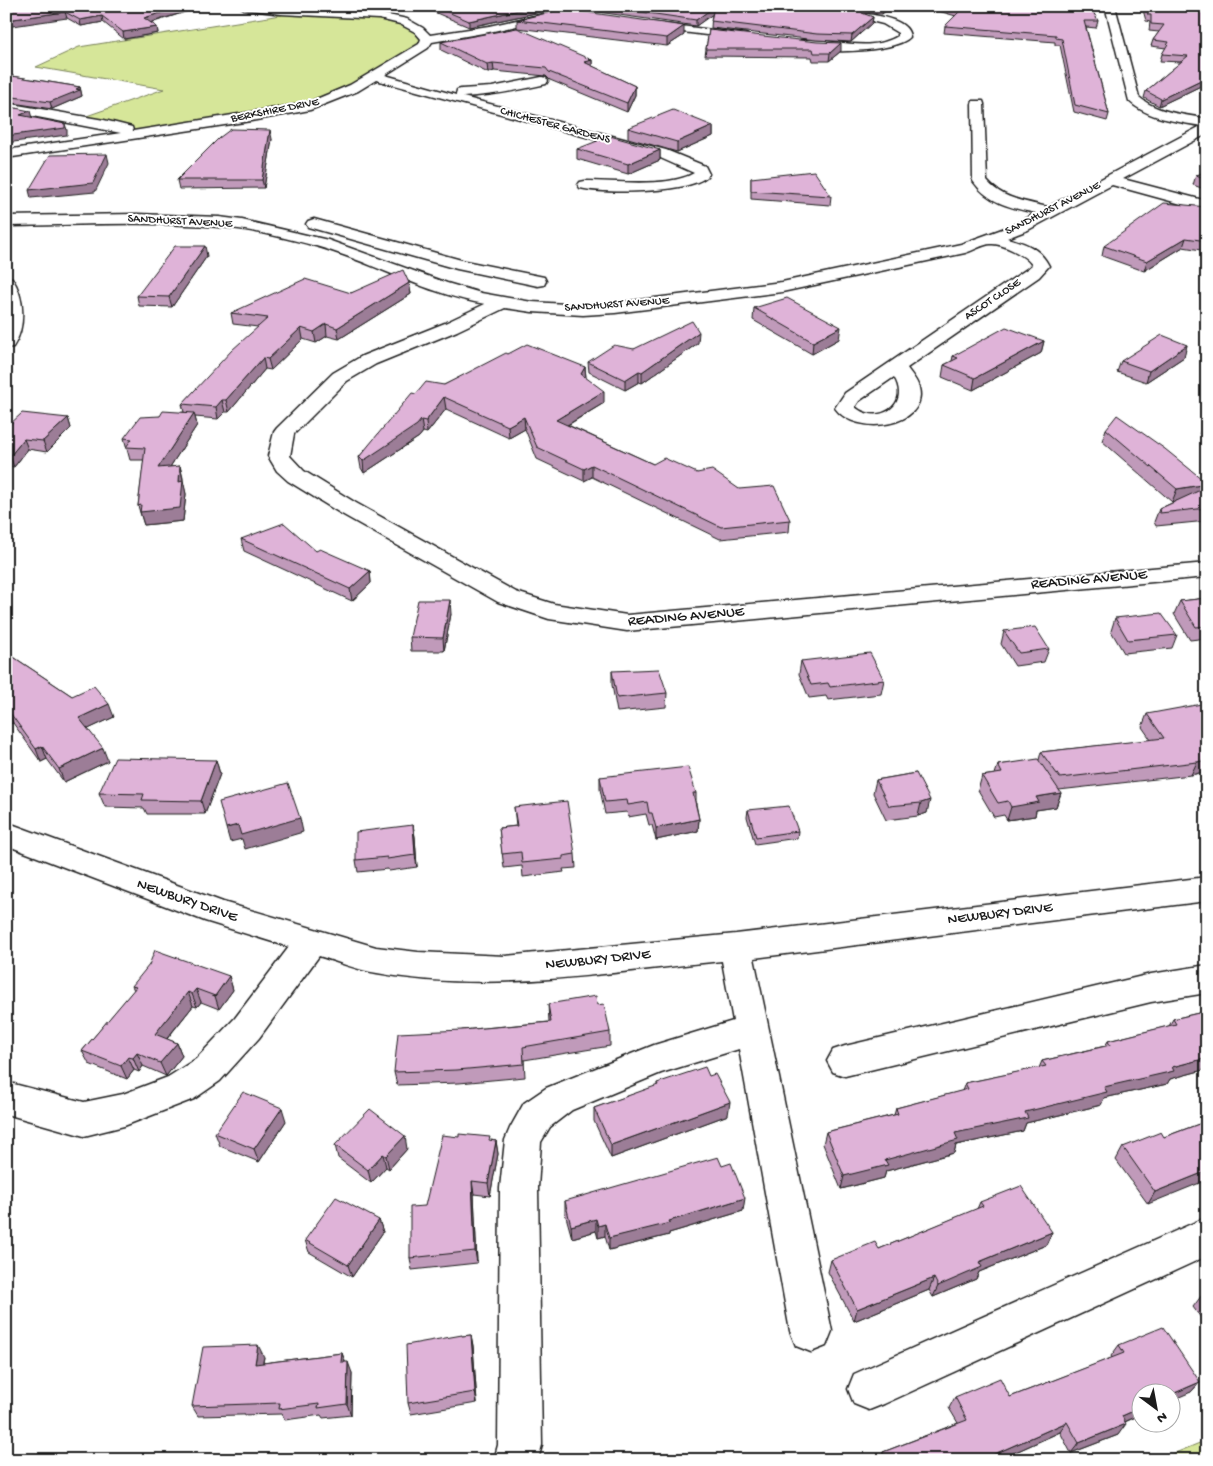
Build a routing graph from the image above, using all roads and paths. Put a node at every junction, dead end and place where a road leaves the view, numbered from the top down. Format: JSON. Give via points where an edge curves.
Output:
{"nodes":[{"id":1,"x":244,"y":6,"type":"edge"},
{"id":2,"x":1110,"y":6,"type":"edge"},
{"id":3,"x":564,"y":12,"type":"edge"},
{"id":4,"x":867,"y":17,"type":"edge"},
{"id":5,"x":635,"y":24,"type":"edge"},
{"id":6,"x":757,"y":38,"type":"edge"},
{"id":7,"x":427,"y":39,"type":"junction"},
{"id":8,"x":791,"y":42,"type":"edge"},
{"id":9,"x":376,"y":76,"type":"junction"},
{"id":10,"x":542,"y":81,"type":"edge"},
{"id":11,"x":427,"y":92,"type":"junction"},
{"id":12,"x":978,"y":104,"type":"dead end"},
{"id":13,"x":6,"y":107,"type":"edge"},
{"id":14,"x":1207,"y":123,"type":"edge"},
{"id":15,"x":1207,"y":128,"type":"edge"},
{"id":16,"x":133,"y":135,"type":"junction"},
{"id":17,"x":6,"y":154,"type":"edge"},
{"id":18,"x":1111,"y":180,"type":"junction"},
{"id":19,"x":585,"y":185,"type":"dead end"},
{"id":20,"x":1207,"y":206,"type":"edge"},
{"id":21,"x":1050,"y":212,"type":"junction"},
{"id":22,"x":260,"y":213,"type":"dead end"},
{"id":23,"x":6,"y":215,"type":"edge"},
{"id":24,"x":300,"y":220,"type":"dead end"},
{"id":25,"x":6,"y":221,"type":"edge"},
{"id":26,"x":1022,"y":227,"type":"junction"},
{"id":27,"x":993,"y":239,"type":"junction"},
{"id":28,"x":822,"y":264,"type":"dead end"},
{"id":29,"x":538,"y":281,"type":"dead end"},
{"id":30,"x":6,"y":282,"type":"edge"},
{"id":31,"x":501,"y":303,"type":"junction"},
{"id":32,"x":6,"y":342,"type":"edge"},
{"id":33,"x":896,"y":366,"type":"dead end"},
{"id":34,"x":1207,"y":570,"type":"edge"},
{"id":35,"x":6,"y":833,"type":"edge"},
{"id":36,"x":1207,"y":889,"type":"edge"},
{"id":37,"x":311,"y":942,"type":"junction"},
{"id":38,"x":736,"y":947,"type":"junction"},
{"id":39,"x":1207,"y":979,"type":"edge"},
{"id":40,"x":753,"y":1030,"type":"junction"},
{"id":41,"x":845,"y":1061,"type":"dead end"},
{"id":42,"x":6,"y":1098,"type":"edge"},
{"id":43,"x":1207,"y":1236,"type":"edge"},
{"id":44,"x":811,"y":1331,"type":"dead end"},
{"id":45,"x":869,"y":1389,"type":"dead end"},
{"id":46,"x":516,"y":1460,"type":"edge"}],
"edges":[{"from":1,"to":7,"type":"street","via":[[386,17],[403,21]]},
{"from":2,"to":14,"type":"street","via":[[1133,98],[1137,103],[1152,110]]},
{"from":3,"to":7,"type":"street"},
{"from":4,"to":8,"type":"street","via":[[899,26],[904,37],[899,42],[867,47]]},
{"from":5,"to":6,"type":"street"},
{"from":7,"to":9,"type":"street","name":"BERKSHIRE DRIVE","via":[[424,46]]},
{"from":9,"to":11,"type":"street","name":"CHICHESTER GARDENS"},
{"from":9,"to":16,"type":"street","name":"BERKSHIRE DRIVE","via":[[325,101],[295,110]]},
{"from":10,"to":11,"type":"street","via":[[481,93]]},
{"from":11,"to":19,"type":"street","name":"CHICHESTER GARDENS","via":[[661,153],[695,166],[702,174],[664,184]]},
{"from":12,"to":21,"type":"street","via":[[980,181],[983,186],[1006,200]]},
{"from":13,"to":16,"type":"street","via":[[124,128]]},
{"from":15,"to":18,"type":"street","name":"SANDHURST AVENUE"},
{"from":16,"to":17,"type":"street","name":"BERKSHIRE DRIVE"},
{"from":18,"to":20,"type":"street"},
{"from":18,"to":21,"type":"street","name":"SANDHURST AVENUE"},
{"from":21,"to":26,"type":"street","name":"SANDHURST AVENUE"},
{"from":22,"to":23,"type":"street","via":[[132,204]]},
{"from":24,"to":29,"type":"street","via":[[463,265]]},
{"from":25,"to":31,"type":"street","name":"SANDHURST AVENUE","via":[[137,219],[242,225],[322,243],[441,286]]},
{"from":26,"to":27,"type":"street","name":"SANDHURST AVENUE"},
{"from":26,"to":28,"type":"street","via":[[990,227],[942,242]]},
{"from":27,"to":31,"type":"street","name":"SANDHURST AVENUE","via":[[792,285],[691,300],[583,310]]},
{"from":27,"to":33,"type":"street","name":"ASCOT CLOSE","via":[[1033,254],[1041,266]]},
{"from":30,"to":32,"type":"street","via":[[13,296],[12,329]]},
{"from":31,"to":34,"type":"street","name":"READING AVENUE","via":[[369,360],[340,377],[284,432],[279,456],[296,476],[348,508],[507,596],[549,611],[627,624]]},
{"from":35,"to":37,"type":"street","name":"NEWBURY DRIVE","via":[[216,912]]},
{"from":36,"to":38,"type":"street","name":"NEWBURY DRIVE"},
{"from":37,"to":38,"type":"street","name":"NEWBURY DRIVE","via":[[376,960],[504,969]]},
{"from":37,"to":42,"type":"street","via":[[247,1028],[208,1070],[181,1088],[124,1110],[84,1118]]},
{"from":38,"to":40,"type":"street"},
{"from":39,"to":41,"type":"street","via":[[1141,990]]},
{"from":40,"to":44,"type":"street"},
{"from":40,"to":46,"type":"street","via":[[654,1060],[559,1099],[537,1115],[524,1140],[519,1188],[520,1444]]},
{"from":43,"to":45,"type":"street"}]}
